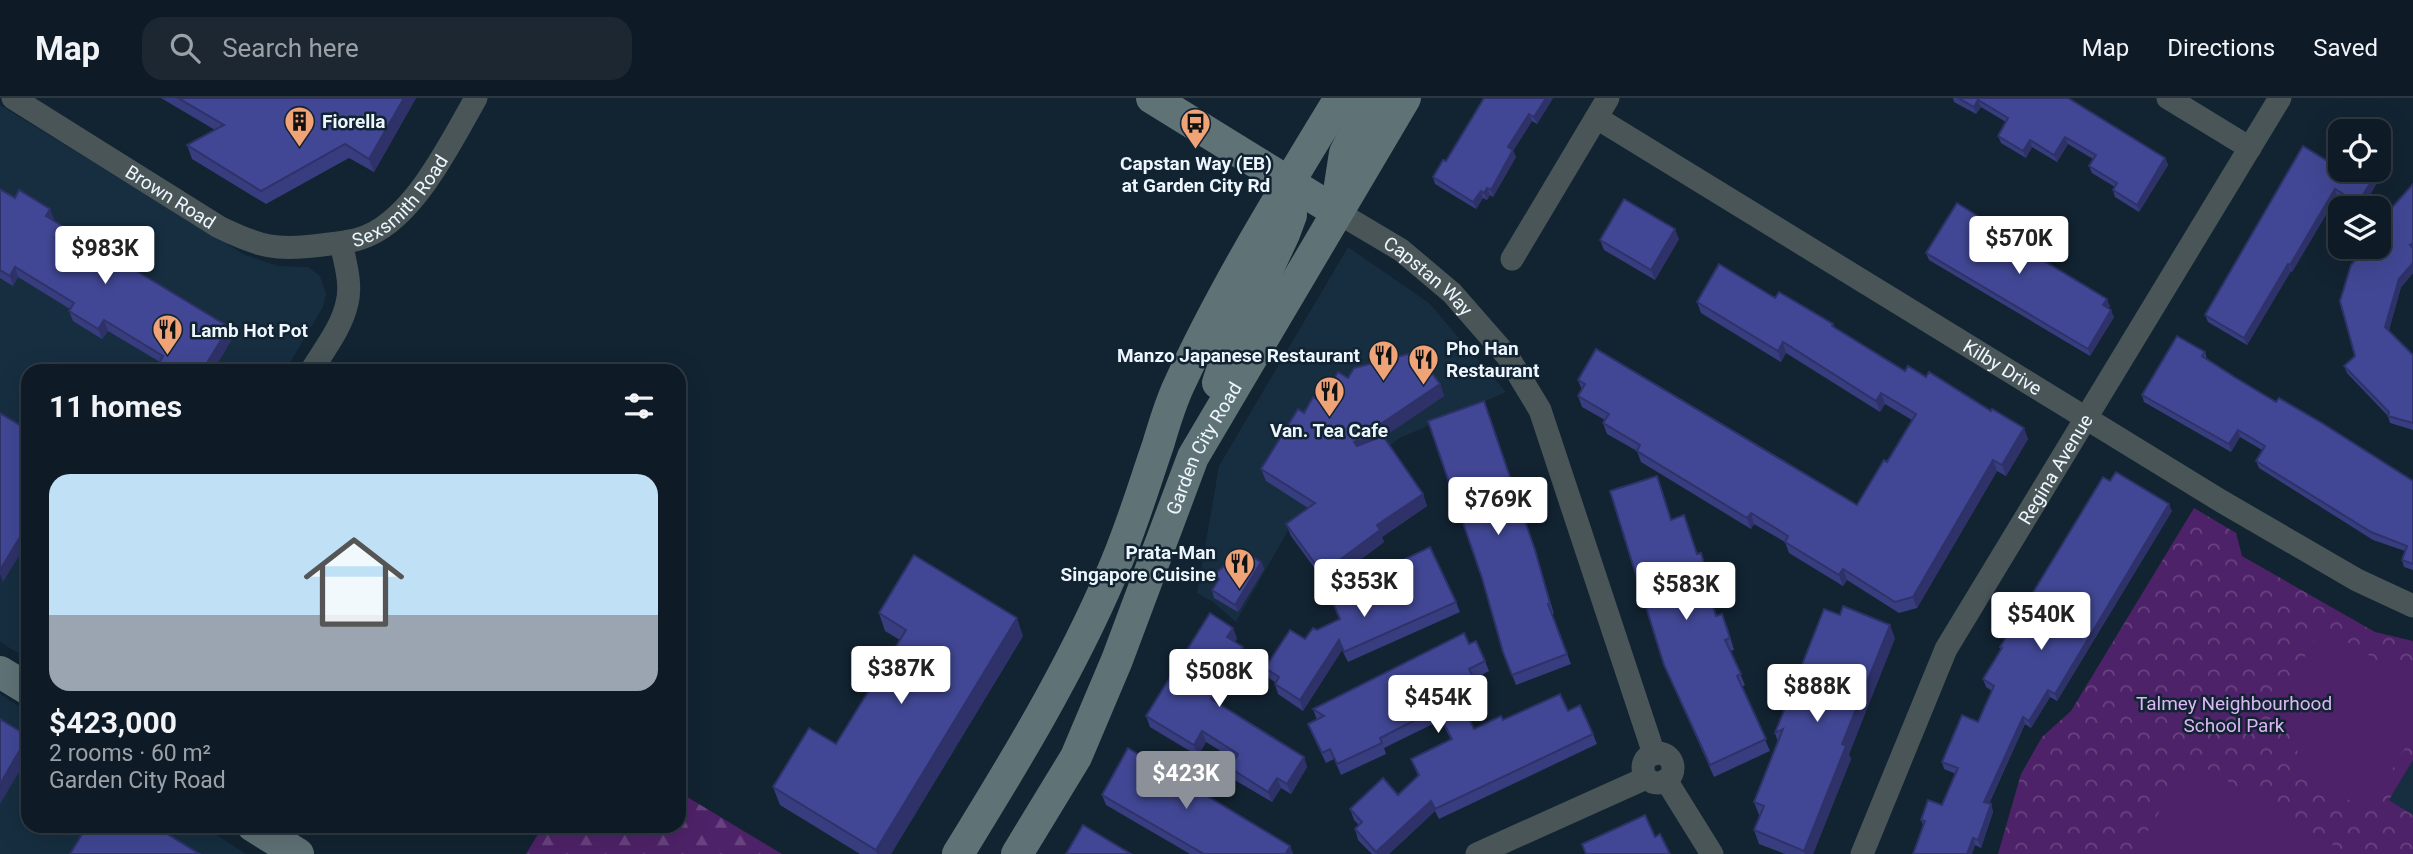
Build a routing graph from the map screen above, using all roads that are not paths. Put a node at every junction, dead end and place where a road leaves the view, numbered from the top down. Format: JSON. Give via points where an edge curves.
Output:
{"nodes":[{"id":1,"x":13,"y":98,"type":"edge"},
{"id":2,"x":477,"y":98,"type":"edge"},
{"id":3,"x":1152,"y":98,"type":"edge"},
{"id":4,"x":1340,"y":98,"type":"edge"},
{"id":5,"x":1372,"y":98,"type":"edge"},
{"id":6,"x":1405,"y":98,"type":"edge"},
{"id":7,"x":1608,"y":98,"type":"edge"},
{"id":8,"x":2168,"y":98,"type":"edge"},
{"id":9,"x":2280,"y":98,"type":"edge"},
{"id":10,"x":1597,"y":118,"type":"junction"},
{"id":11,"x":2250,"y":148,"type":"junction"},
{"id":12,"x":1289,"y":183,"type":"junction"},
{"id":13,"x":1337,"y":212,"type":"junction"},
{"id":14,"x":341,"y":243,"type":"junction"},
{"id":15,"x":1512,"y":259,"type":"dead end"},
{"id":16,"x":315,"y":364,"type":"edge"},
{"id":17,"x":2086,"y":418,"type":"junction"},
{"id":18,"x":1193,"y":457,"type":"junction"},
{"id":19,"x":2413,"y":606,"type":"edge"},
{"id":20,"x":0,"y":672,"type":"edge"},
{"id":21,"x":21,"y":685,"type":"edge"},
{"id":22,"x":1656,"y":779,"type":"junction"},
{"id":23,"x":264,"y":833,"type":"edge"},
{"id":24,"x":298,"y":854,"type":"edge"},
{"id":25,"x":958,"y":854,"type":"edge"},
{"id":26,"x":1017,"y":854,"type":"edge"},
{"id":27,"x":1477,"y":854,"type":"edge"},
{"id":28,"x":1712,"y":854,"type":"edge"},
{"id":29,"x":1862,"y":854,"type":"edge"}],
"edges":[{"from":1,"to":14,"type":"street","name":"Brown Road","via":[[249,242],[273,248]]},
{"from":2,"to":14,"type":"street","name":"Sexsmith Road","via":[[402,210],[368,236]]},
{"from":3,"to":12,"type":"main road","name":"Capstan Way"},
{"from":4,"to":12,"type":"main road","name":"Garden City Road"},
{"from":5,"to":13,"type":"main road","via":[[1345,153]]},
{"from":6,"to":13,"type":"main road","name":"Garden City Road"},
{"from":7,"to":10,"type":"street"},
{"from":8,"to":11,"type":"street"},
{"from":9,"to":11,"type":"street","name":"Regina Avenue"},
{"from":10,"to":15,"type":"street"},
{"from":10,"to":17,"type":"street","name":"Kilby Drive"},
{"from":11,"to":17,"type":"street","name":"Regina Avenue"},
{"from":12,"to":13,"type":"main road","name":"Capstan Way"},
{"from":12,"to":18,"type":"main road","via":[[1291,215],[1226,358]]},
{"from":12,"to":25,"type":"main road","name":"Garden City Road","via":[[1236,272],[1177,389],[1121,551],[1082,638],[1036,727]]},
{"from":13,"to":18,"type":"main road","name":"Garden City Road"},
{"from":13,"to":22,"type":"street","name":"Capstan Way","via":[[1401,250],[1452,293],[1508,357],[1540,410],[1654,754],[1644,761],[1643,772]]},
{"from":14,"to":16,"type":"street","name":"Sexsmith Road","via":[[348,302]]},
{"from":17,"to":19,"type":"street","name":"Kilby Drive","via":[[2357,580]]},
{"from":17,"to":29,"type":"street","name":"Regina Avenue","via":[[1946,649]]},
{"from":18,"to":26,"type":"main road","name":"Garden City Road","via":[[1076,757]]},
{"from":20,"to":21,"type":"main road"},
{"from":22,"to":27,"type":"street"},
{"from":22,"to":28,"type":"street"},
{"from":23,"to":24,"type":"main road"}]}
